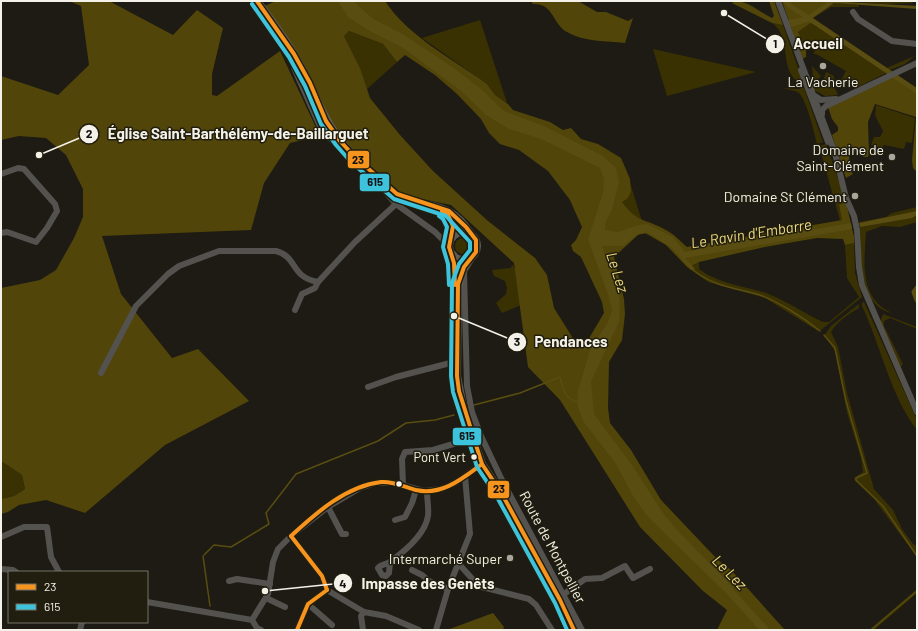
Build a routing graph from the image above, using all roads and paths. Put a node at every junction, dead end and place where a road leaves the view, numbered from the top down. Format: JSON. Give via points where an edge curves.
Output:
{"nodes":[{"id":1,"x":257,"y":1,"type":"edge"},
{"id":2,"x":778,"y":1,"type":"edge"},
{"id":3,"x":853,"y":12,"type":"dead end"},
{"id":4,"x":917,"y":44,"type":"edge"},
{"id":5,"x":917,"y":63,"type":"edge"},
{"id":6,"x":294,"y":68,"type":"dead end"},
{"id":7,"x":812,"y":94,"type":"junction"},
{"id":8,"x":826,"y":103,"type":"junction"},
{"id":9,"x":817,"y":106,"type":"junction"},
{"id":10,"x":822,"y":116,"type":"junction"},
{"id":11,"x":840,"y":172,"type":"junction"},
{"id":12,"x":1,"y":174,"type":"edge"},
{"id":13,"x":396,"y":204,"type":"junction"},
{"id":14,"x":434,"y":205,"type":"junction"},
{"id":15,"x":1,"y":233,"type":"edge"},
{"id":16,"x":471,"y":234,"type":"junction"},
{"id":17,"x":451,"y":242,"type":"junction"},
{"id":18,"x":453,"y":255,"type":"junction"},
{"id":19,"x":471,"y":258,"type":"junction"},
{"id":20,"x":464,"y":267,"type":"junction"},
{"id":21,"x":318,"y":282,"type":"junction"},
{"id":22,"x":457,"y":306,"type":"junction"},
{"id":23,"x":295,"y":310,"type":"dead end"},
{"id":24,"x":458,"y":361,"type":"junction"},
{"id":25,"x":101,"y":373,"type":"dead end"},
{"id":26,"x":368,"y":387,"type":"dead end"},
{"id":27,"x":917,"y":412,"type":"edge"},
{"id":28,"x":460,"y":442,"type":"dead end"},
{"id":29,"x":482,"y":464,"type":"junction"},
{"id":30,"x":465,"y":476,"type":"junction"},
{"id":31,"x":403,"y":485,"type":"junction"},
{"id":32,"x":416,"y":490,"type":"junction"},
{"id":33,"x":427,"y":491,"type":"junction"},
{"id":34,"x":328,"y":506,"type":"junction"},
{"id":35,"x":395,"y":520,"type":"dead end"},
{"id":36,"x":346,"y":534,"type":"dead end"},
{"id":37,"x":291,"y":536,"type":"junction"},
{"id":38,"x":1,"y":537,"type":"edge"},
{"id":39,"x":390,"y":562,"type":"dead end"},
{"id":40,"x":458,"y":563,"type":"junction"},
{"id":41,"x":1,"y":569,"type":"edge"},
{"id":42,"x":650,"y":569,"type":"dead end"},
{"id":43,"x":412,"y":570,"type":"dead end"},
{"id":44,"x":14,"y":571,"type":"edge"},
{"id":45,"x":58,"y":571,"type":"edge"},
{"id":46,"x":229,"y":581,"type":"dead end"},
{"id":47,"x":270,"y":584,"type":"junction"},
{"id":48,"x":448,"y":589,"type":"junction"},
{"id":49,"x":327,"y":590,"type":"junction"},
{"id":50,"x":564,"y":594,"type":"junction"},
{"id":51,"x":266,"y":598,"type":"junction"},
{"id":52,"x":148,"y":602,"type":"edge"},
{"id":53,"x":308,"y":604,"type":"junction"},
{"id":54,"x":284,"y":607,"type":"dead end"},
{"id":55,"x":364,"y":612,"type":"junction"},
{"id":56,"x":252,"y":620,"type":"junction"},
{"id":57,"x":300,"y":621,"type":"junction"},
{"id":58,"x":332,"y":625,"type":"dead end"},
{"id":59,"x":261,"y":630,"type":"edge"},
{"id":60,"x":297,"y":630,"type":"edge"},
{"id":61,"x":304,"y":630,"type":"edge"},
{"id":62,"x":363,"y":630,"type":"edge"},
{"id":63,"x":419,"y":630,"type":"edge"},
{"id":64,"x":436,"y":630,"type":"edge"},
{"id":65,"x":552,"y":630,"type":"edge"},
{"id":66,"x":574,"y":630,"type":"edge"},
{"id":67,"x":582,"y":630,"type":"edge"}],
"edges":[{"from":1,"to":14,"type":"main road","via":[[294,54],[326,121],[340,141],[397,194],[409,200]]},
{"from":2,"to":7,"type":"street"},
{"from":3,"to":4,"type":"street","via":[[858,19],[892,41]]},
{"from":5,"to":8,"type":"street"},
{"from":6,"to":13,"type":"street","via":[[322,131],[377,182]]},
{"from":7,"to":8,"type":"street"},
{"from":7,"to":9,"type":"street"},
{"from":8,"to":9,"type":"street"},
{"from":8,"to":10,"type":"street"},
{"from":9,"to":10,"type":"street"},
{"from":9,"to":11,"type":"street"},
{"from":10,"to":11,"type":"street"},
{"from":11,"to":27,"type":"street","via":[[857,230],[858,267],[862,285]]},
{"from":12,"to":15,"type":"street","via":[[18,168],[24,169],[55,204],[57,211],[36,242],[6,232]]},
{"from":13,"to":17,"type":"street"},
{"from":13,"to":21,"type":"street","via":[[355,242]]},
{"from":14,"to":16,"type":"main road","via":[[449,211]]},
{"from":14,"to":17,"type":"main road","via":[[452,221]]},
{"from":16,"to":17,"type":"main road","via":[[459,233]]},
{"from":16,"to":19,"type":"main road","via":[[476,240],[477,248]]},
{"from":17,"to":18,"type":"main road"},
{"from":18,"to":19,"type":"main road","via":[[459,259]]},
{"from":18,"to":22,"type":"main road","name":"Route de Montpellier"},
{"from":19,"to":20,"type":"main road","name":"Route de Montpellier"},
{"from":20,"to":22,"type":"main road","name":"Route de Montpellier","via":[[458,284]]},
{"from":20,"to":50,"type":"street","name":"Route de Montpellier","via":[[466,374],[472,412],[501,478]]},
{"from":21,"to":23,"type":"street","via":[[315,288],[302,294]]},
{"from":21,"to":25,"type":"street","via":[[301,276],[289,258],[276,251],[219,251],[179,266],[136,306]]},
{"from":22,"to":24,"type":"main road","name":"Route de Montpellier"},
{"from":24,"to":26,"type":"street","via":[[416,371]]},
{"from":24,"to":29,"type":"main road","name":"Route de Montpellier","via":[[459,391]]},
{"from":28,"to":31,"type":"street","via":[[433,450],[405,452],[402,459]]},
{"from":29,"to":30,"type":"street"},
{"from":29,"to":66,"type":"main road","name":"Route de Montpellier","via":[[505,499]]},
{"from":30,"to":33,"type":"street","via":[[446,487]]},
{"from":30,"to":40,"type":"street","via":[[470,534]]},
{"from":31,"to":32,"type":"street"},
{"from":31,"to":34,"type":"street","via":[[385,482],[368,485]]},
{"from":32,"to":33,"type":"street"},
{"from":32,"to":35,"type":"street","via":[[405,517]]},
{"from":33,"to":39,"type":"street","via":[[428,515],[424,527]]},
{"from":34,"to":36,"type":"street","via":[[342,534]]},
{"from":34,"to":37,"type":"street"},
{"from":37,"to":47,"type":"street","via":[[276,554]]},
{"from":37,"to":49,"type":"street","via":[[322,576]]},
{"from":38,"to":45,"type":"street","via":[[24,527],[47,527],[51,557]]},
{"from":40,"to":48,"type":"street"},
{"from":40,"to":65,"type":"street","via":[[482,587],[529,599],[536,605]]},
{"from":41,"to":44,"type":"street"},
{"from":42,"to":50,"type":"street","via":[[633,578],[625,566],[621,567],[602,578],[585,579]]},
{"from":43,"to":48,"type":"street"},
{"from":46,"to":47,"type":"street","via":[[237,579]]},
{"from":47,"to":51,"type":"street"},
{"from":48,"to":64,"type":"street"},
{"from":49,"to":53,"type":"street"},
{"from":49,"to":55,"type":"street"},
{"from":50,"to":67,"type":"street","name":"Route de Montpellier"},
{"from":51,"to":54,"type":"street"},
{"from":51,"to":56,"type":"street"},
{"from":52,"to":56,"type":"street"},
{"from":53,"to":57,"type":"street"},
{"from":53,"to":58,"type":"street"},
{"from":55,"to":62,"type":"street","via":[[361,616]]},
{"from":55,"to":63,"type":"street","via":[[386,616]]},
{"from":56,"to":59,"type":"street"},
{"from":57,"to":60,"type":"street"},
{"from":57,"to":61,"type":"street"}]}
